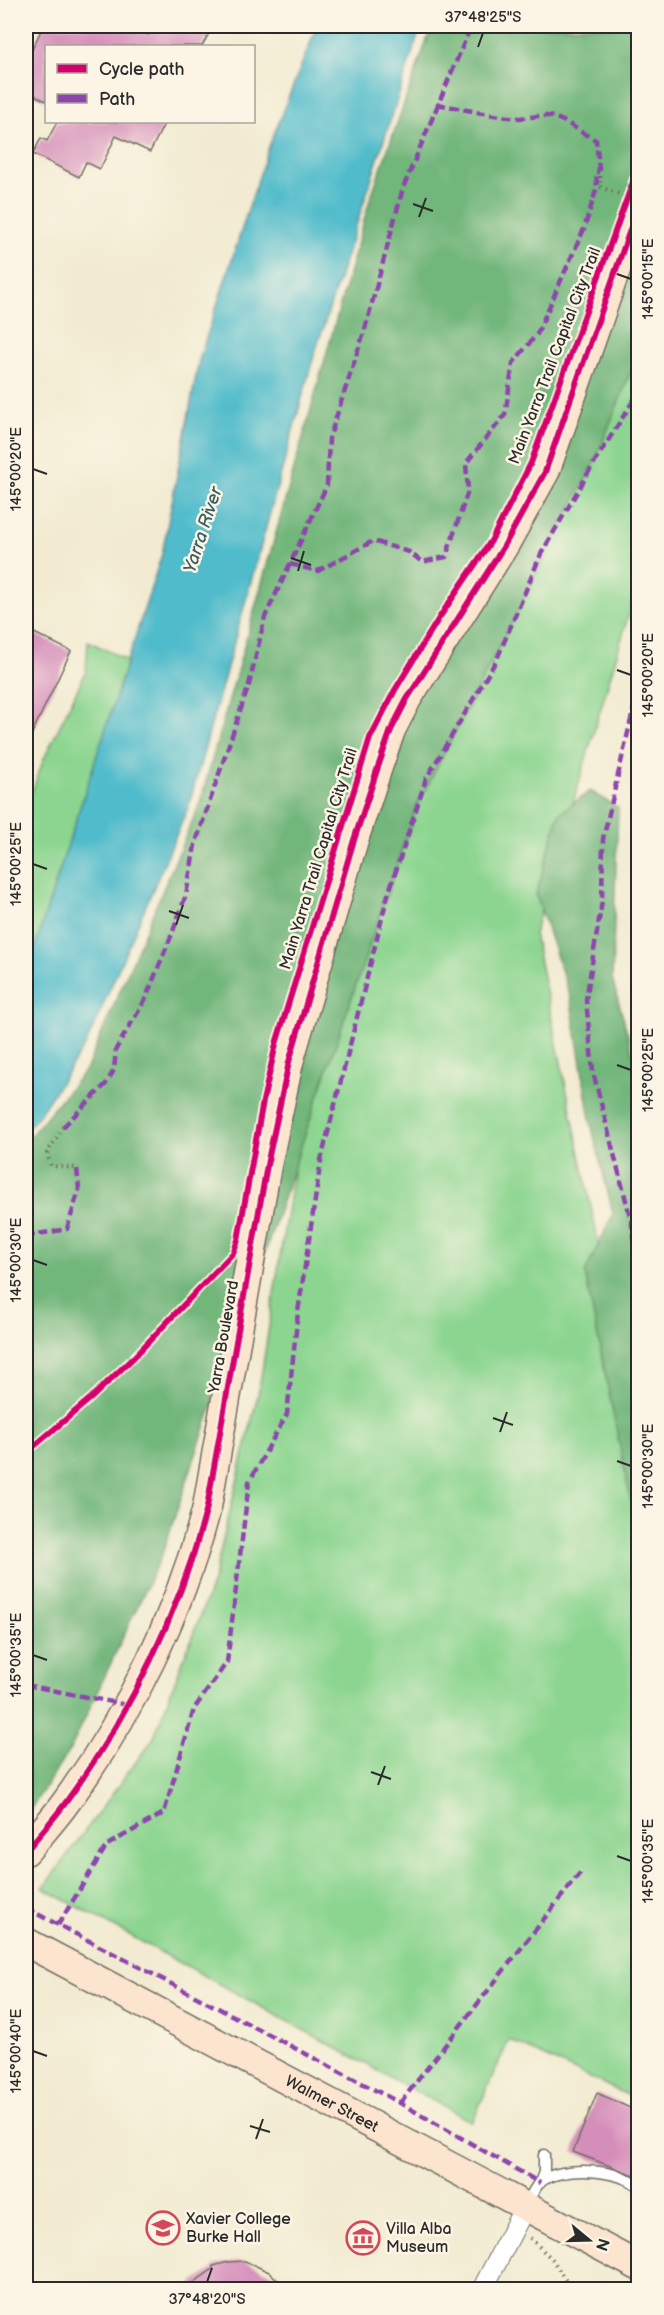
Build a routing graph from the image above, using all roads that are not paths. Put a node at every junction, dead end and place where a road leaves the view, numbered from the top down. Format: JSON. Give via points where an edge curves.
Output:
{"nodes":[{"id":1,"x":633,"y":202,"type":"edge"},
{"id":2,"x":26,"y":1851,"type":"edge"},
{"id":3,"x":26,"y":1942,"type":"edge"},
{"id":4,"x":544,"y":2155,"type":"dead end"},
{"id":5,"x":540,"y":2182,"type":"junction"},
{"id":6,"x":639,"y":2186,"type":"edge"},
{"id":7,"x":520,"y":2218,"type":"junction"},
{"id":8,"x":639,"y":2266,"type":"edge"},
{"id":9,"x":482,"y":2289,"type":"edge"}],
"edges":[{"from":1,"to":2,"type":"street","name":"Yarra Boulevard","via":[[545,472],[504,546],[407,699],[391,730],[357,832],[289,1062],[207,1507],[196,1548],[157,1650],[127,1705],[66,1803]]},
{"from":3,"to":7,"type":"street","name":"Walmer Street"},
{"from":4,"to":5,"type":"lane"},
{"from":5,"to":6,"type":"lane","via":[[558,2174],[584,2171],[608,2172]]},
{"from":5,"to":7,"type":"lane"},
{"from":7,"to":8,"type":"street","name":"Walmer Street"},
{"from":7,"to":9,"type":"street"}]}
